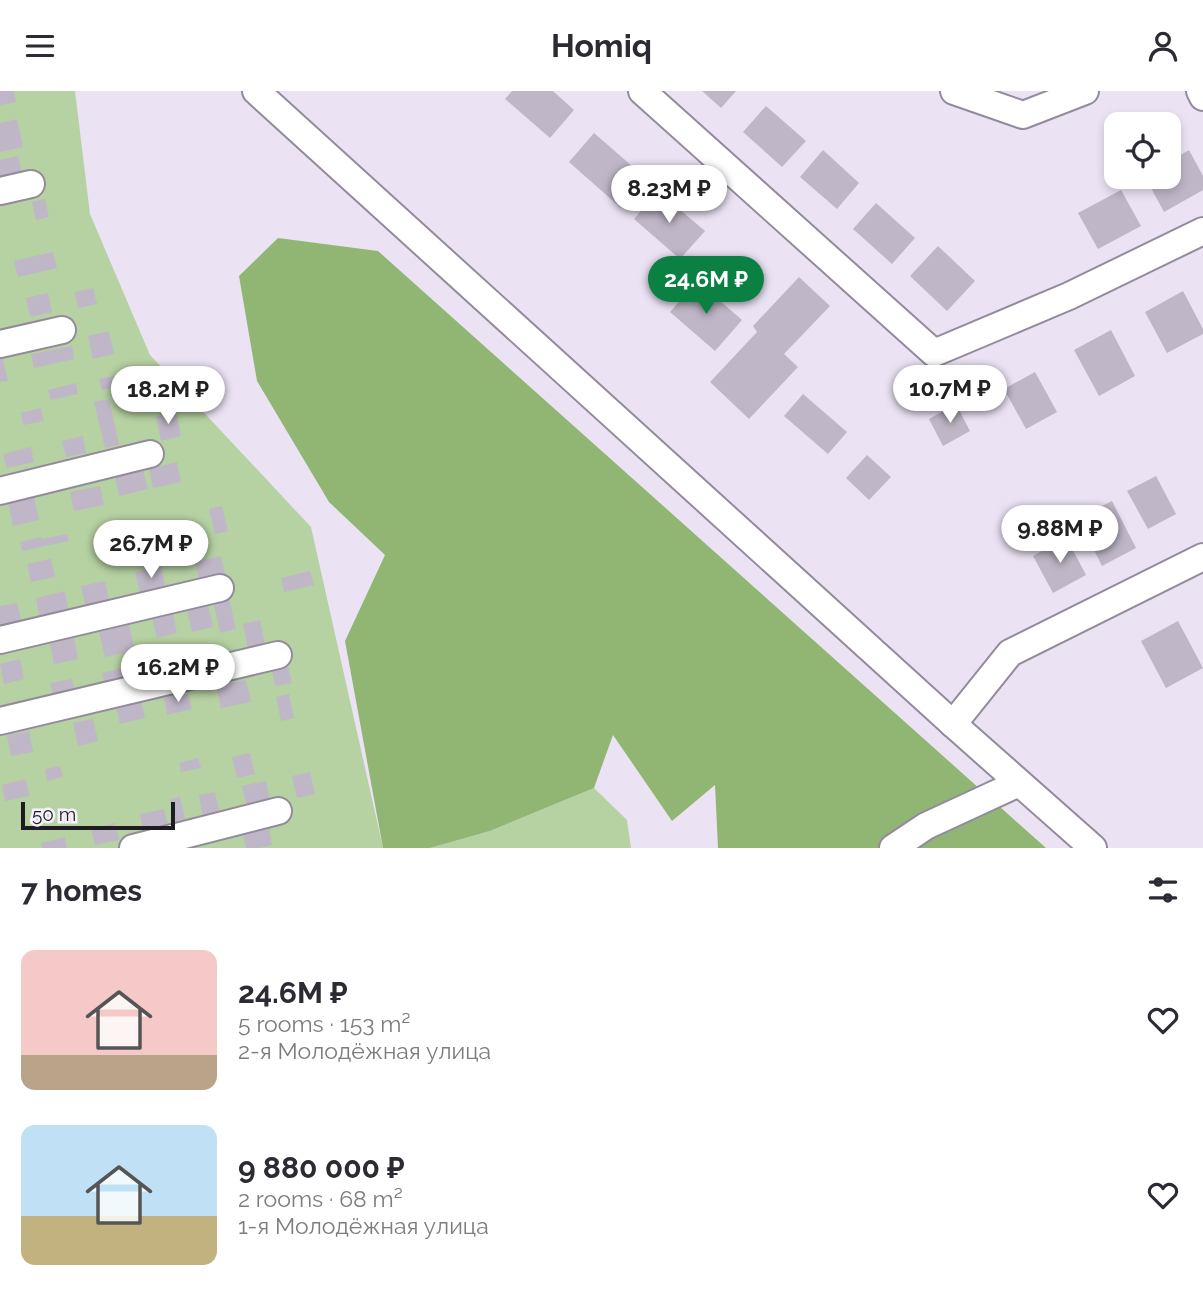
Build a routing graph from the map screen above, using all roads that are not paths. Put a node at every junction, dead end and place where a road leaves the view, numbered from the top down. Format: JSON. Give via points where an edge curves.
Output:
{"nodes":[{"id":1,"x":256,"y":91,"type":"edge"},
{"id":2,"x":642,"y":91,"type":"edge"},
{"id":3,"x":954,"y":91,"type":"edge"},
{"id":4,"x":1085,"y":91,"type":"edge"},
{"id":5,"x":1200,"y":91,"type":"edge"},
{"id":6,"x":1203,"y":97,"type":"edge"},
{"id":7,"x":31,"y":184,"type":"dead end"},
{"id":8,"x":0,"y":191,"type":"edge"},
{"id":9,"x":1203,"y":231,"type":"edge"},
{"id":10,"x":62,"y":330,"type":"dead end"},
{"id":11,"x":0,"y":344,"type":"edge"},
{"id":12,"x":150,"y":454,"type":"dead end"},
{"id":13,"x":0,"y":491,"type":"edge"},
{"id":14,"x":1203,"y":557,"type":"edge"},
{"id":15,"x":220,"y":588,"type":"dead end"},
{"id":16,"x":0,"y":640,"type":"edge"},
{"id":17,"x":278,"y":655,"type":"dead end"},
{"id":18,"x":0,"y":721,"type":"edge"},
{"id":19,"x":953,"y":724,"type":"junction"},
{"id":20,"x":1019,"y":783,"type":"junction"},
{"id":21,"x":278,"y":811,"type":"dead end"},
{"id":22,"x":133,"y":848,"type":"edge"},
{"id":23,"x":893,"y":848,"type":"edge"},
{"id":24,"x":1093,"y":848,"type":"edge"}],
"edges":[{"from":1,"to":19,"type":"street"},
{"from":2,"to":9,"type":"street","via":[[934,353],[1069,296]]},
{"from":3,"to":4,"type":"street","via":[[1023,115]]},
{"from":5,"to":6,"type":"street"},
{"from":7,"to":8,"type":"street"},
{"from":10,"to":11,"type":"street"},
{"from":12,"to":13,"type":"street"},
{"from":14,"to":19,"type":"street","via":[[1010,653]]},
{"from":15,"to":16,"type":"street"},
{"from":17,"to":18,"type":"street"},
{"from":19,"to":20,"type":"street"},
{"from":20,"to":23,"type":"street","via":[[926,826]]},
{"from":20,"to":24,"type":"street"},
{"from":21,"to":22,"type":"street"}]}
